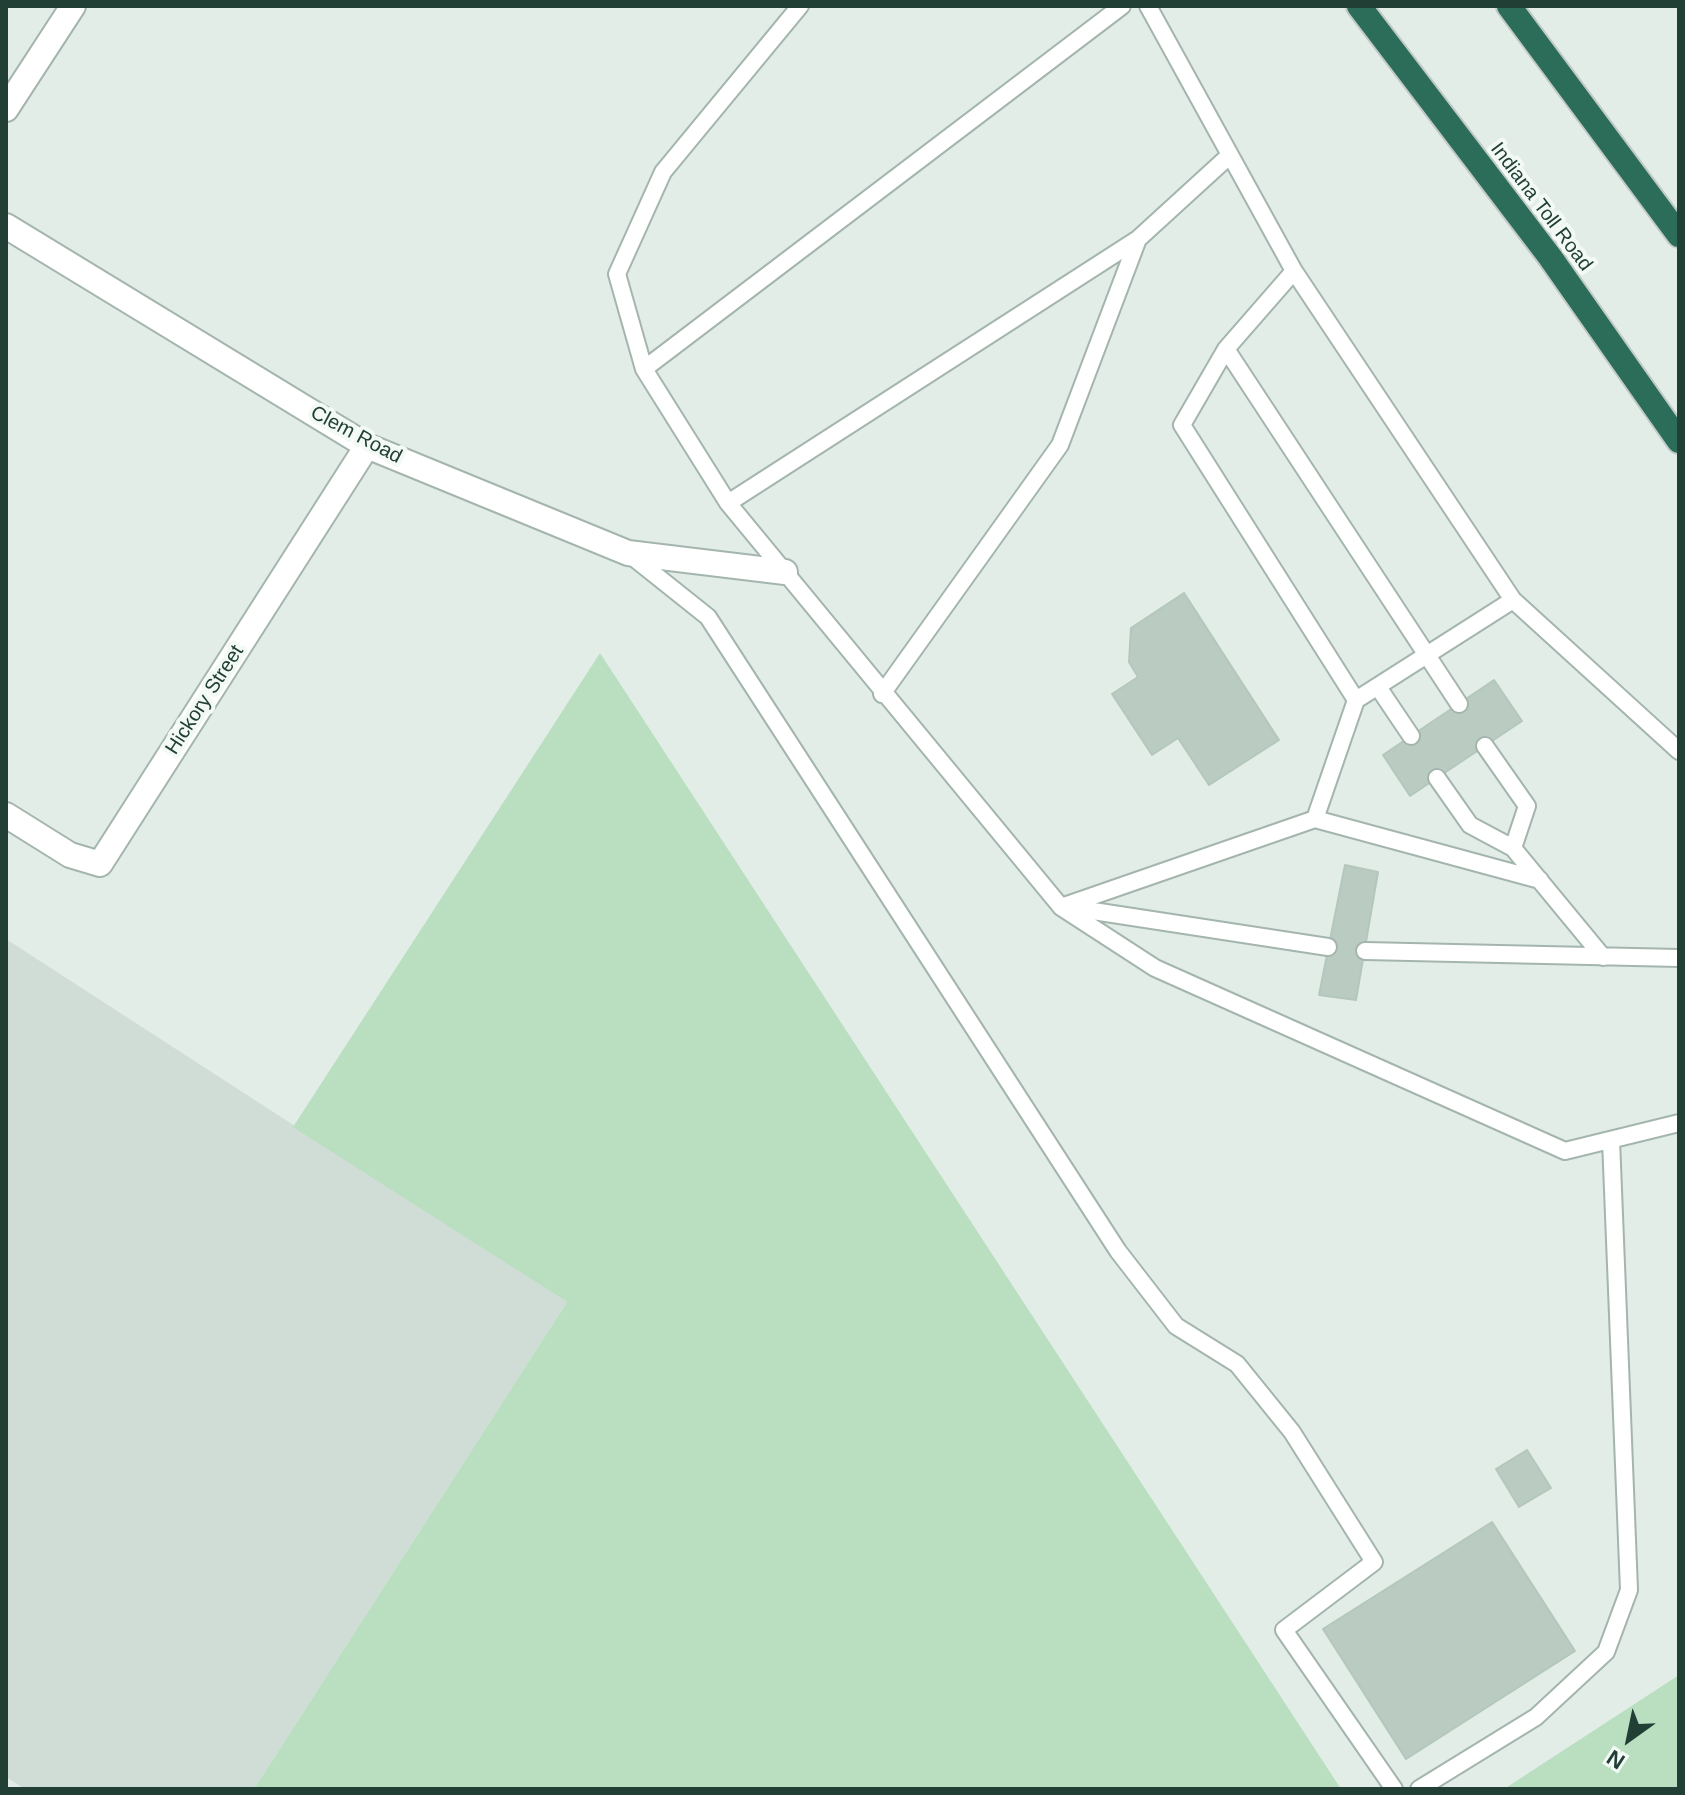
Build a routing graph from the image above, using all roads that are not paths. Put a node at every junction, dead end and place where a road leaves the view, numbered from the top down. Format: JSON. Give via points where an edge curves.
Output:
{"nodes":[{"id":1,"x":73,"y":6,"type":"edge"},
{"id":2,"x":800,"y":6,"type":"edge"},
{"id":3,"x":1122,"y":6,"type":"edge"},
{"id":4,"x":1148,"y":6,"type":"edge"},
{"id":5,"x":1359,"y":6,"type":"edge"},
{"id":6,"x":1509,"y":6,"type":"edge"},
{"id":7,"x":6,"y":109,"type":"edge"},
{"id":8,"x":1230,"y":155,"type":"junction"},
{"id":9,"x":6,"y":226,"type":"edge"},
{"id":10,"x":1679,"y":235,"type":"edge"},
{"id":11,"x":1138,"y":239,"type":"junction"},
{"id":12,"x":1294,"y":271,"type":"junction"},
{"id":13,"x":1226,"y":349,"type":"junction"},
{"id":14,"x":644,"y":369,"type":"junction"},
{"id":15,"x":1679,"y":441,"type":"edge"},
{"id":16,"x":367,"y":446,"type":"junction"},
{"id":17,"x":728,"y":503,"type":"junction"},
{"id":18,"x":628,"y":553,"type":"junction"},
{"id":19,"x":785,"y":572,"type":"junction"},
{"id":20,"x":1513,"y":600,"type":"junction"},
{"id":21,"x":1429,"y":655,"type":"junction"},
{"id":22,"x":1378,"y":687,"type":"junction"},
{"id":23,"x":882,"y":694,"type":"junction"},
{"id":24,"x":1356,"y":700,"type":"junction"},
{"id":25,"x":1459,"y":704,"type":"dead end"},
{"id":26,"x":1411,"y":736,"type":"dead end"},
{"id":27,"x":1485,"y":746,"type":"dead end"},
{"id":28,"x":1679,"y":751,"type":"edge"},
{"id":29,"x":1437,"y":778,"type":"dead end"},
{"id":30,"x":6,"y":815,"type":"edge"},
{"id":31,"x":1315,"y":819,"type":"junction"},
{"id":32,"x":1513,"y":848,"type":"junction"},
{"id":33,"x":1540,"y":880,"type":"junction"},
{"id":34,"x":1061,"y":907,"type":"junction"},
{"id":35,"x":1328,"y":947,"type":"dead end"},
{"id":36,"x":1365,"y":951,"type":"dead end"},
{"id":37,"x":1603,"y":957,"type":"junction"},
{"id":38,"x":1679,"y":958,"type":"edge"},
{"id":39,"x":1679,"y":1123,"type":"edge"},
{"id":40,"x":1611,"y":1140,"type":"junction"},
{"id":41,"x":1394,"y":1789,"type":"edge"},
{"id":42,"x":1419,"y":1789,"type":"edge"}],
"edges":[{"from":1,"to":7,"type":"street"},
{"from":2,"to":14,"type":"lane","via":[[663,172],[617,274]]},
{"from":3,"to":14,"type":"lane"},
{"from":4,"to":8,"type":"lane"},
{"from":5,"to":15,"type":"highway","name":"Indiana Toll Road","via":[[1550,257]]},
{"from":6,"to":10,"type":"highway"},
{"from":8,"to":11,"type":"lane"},
{"from":8,"to":12,"type":"lane"},
{"from":9,"to":16,"type":"street","name":"Clem Road"},
{"from":11,"to":17,"type":"lane"},
{"from":11,"to":23,"type":"lane","via":[[1060,445]]},
{"from":12,"to":13,"type":"lane"},
{"from":12,"to":20,"type":"lane"},
{"from":13,"to":21,"type":"lane"},
{"from":13,"to":24,"type":"lane","via":[[1182,425]]},
{"from":14,"to":17,"type":"lane"},
{"from":16,"to":18,"type":"street","name":"Clem Road"},
{"from":16,"to":30,"type":"street","name":"Hickory Street","via":[[100,864],[70,855]]},
{"from":17,"to":19,"type":"lane"},
{"from":18,"to":19,"type":"street","name":"Clem Road"},
{"from":18,"to":41,"type":"lane","via":[[708,617],[1118,1251],[1176,1326],[1237,1364],[1292,1432],[1374,1562],[1284,1630]]},
{"from":19,"to":23,"type":"lane"},
{"from":20,"to":21,"type":"lane"},
{"from":20,"to":28,"type":"lane"},
{"from":21,"to":22,"type":"lane"},
{"from":21,"to":25,"type":"lane"},
{"from":22,"to":24,"type":"lane"},
{"from":22,"to":26,"type":"lane"},
{"from":23,"to":34,"type":"lane"},
{"from":24,"to":31,"type":"lane"},
{"from":27,"to":32,"type":"lane","via":[[1527,806]]},
{"from":29,"to":32,"type":"lane","via":[[1470,825]]},
{"from":31,"to":33,"type":"lane"},
{"from":31,"to":34,"type":"lane"},
{"from":32,"to":33,"type":"lane"},
{"from":33,"to":37,"type":"lane"},
{"from":34,"to":35,"type":"lane"},
{"from":34,"to":40,"type":"lane","via":[[1155,968],[1565,1151]]},
{"from":36,"to":37,"type":"lane"},
{"from":37,"to":38,"type":"lane"},
{"from":39,"to":40,"type":"lane"},
{"from":40,"to":42,"type":"lane","via":[[1629,1590],[1606,1652],[1536,1717]]}]}
